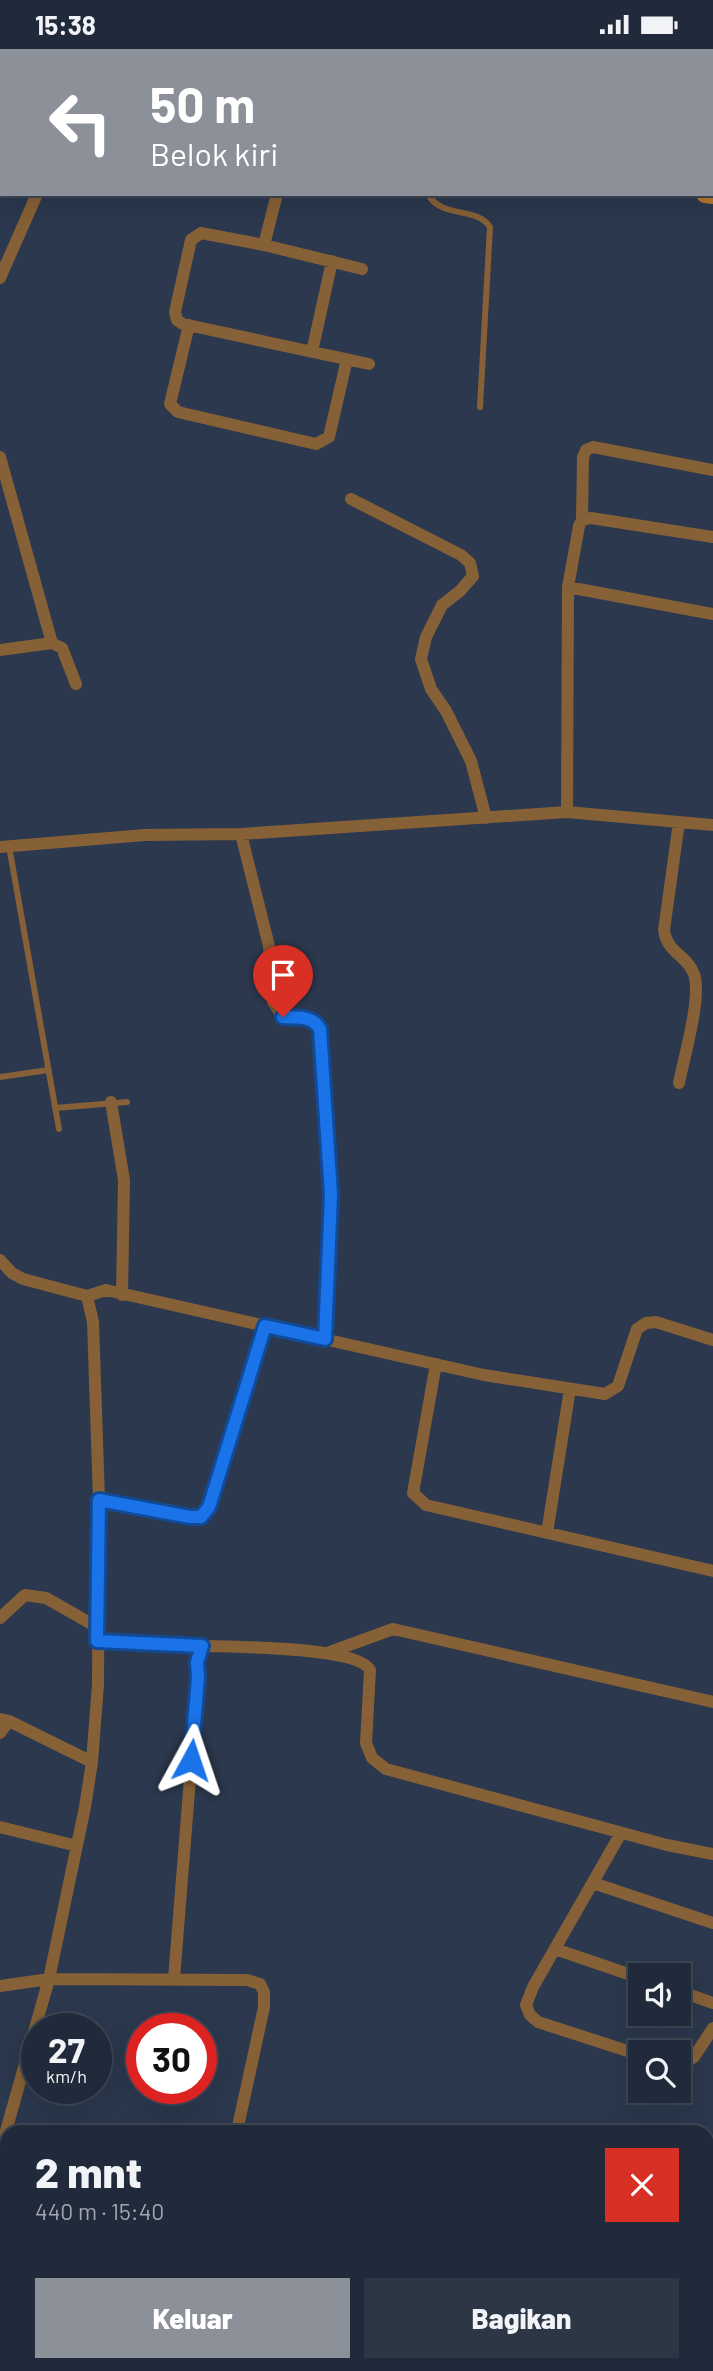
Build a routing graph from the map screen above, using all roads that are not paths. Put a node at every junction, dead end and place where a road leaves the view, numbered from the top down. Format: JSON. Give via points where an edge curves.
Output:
{"nodes":[{"id":1,"x":36,"y":196,"type":"edge"},
{"id":2,"x":276,"y":196,"type":"edge"},
{"id":3,"x":429,"y":196,"type":"edge"},
{"id":4,"x":264,"y":245,"type":"junction"},
{"id":5,"x":332,"y":261,"type":"junction"},
{"id":6,"x":362,"y":269,"type":"dead end"},
{"id":7,"x":0,"y":278,"type":"edge"},
{"id":8,"x":189,"y":325,"type":"junction"},
{"id":9,"x":313,"y":352,"type":"junction"},
{"id":10,"x":346,"y":359,"type":"junction"},
{"id":11,"x":369,"y":364,"type":"dead end"},
{"id":12,"x":480,"y":407,"type":"dead end"},
{"id":13,"x":0,"y":457,"type":"edge"},
{"id":14,"x":713,"y":470,"type":"edge"},
{"id":15,"x":351,"y":499,"type":"dead end"},
{"id":16,"x":582,"y":520,"type":"junction"},
{"id":17,"x":713,"y":537,"type":"edge"},
{"id":18,"x":568,"y":587,"type":"junction"},
{"id":19,"x":713,"y":614,"type":"edge"},
{"id":20,"x":52,"y":643,"type":"junction"},
{"id":21,"x":0,"y":650,"type":"edge"},
{"id":22,"x":76,"y":684,"type":"dead end"},
{"id":23,"x":567,"y":812,"type":"junction"},
{"id":24,"x":486,"y":818,"type":"junction"},
{"id":25,"x":679,"y":822,"type":"junction"},
{"id":26,"x":713,"y":825,"type":"edge"},
{"id":27,"x":241,"y":834,"type":"junction"},
{"id":28,"x":5,"y":847,"type":"edge"},
{"id":29,"x":48,"y":1070,"type":"junction"},
{"id":30,"x":0,"y":1077,"type":"edge"},
{"id":31,"x":679,"y":1083,"type":"dead end"},
{"id":32,"x":111,"y":1102,"type":"junction"},
{"id":33,"x":127,"y":1102,"type":"dead end"},
{"id":34,"x":55,"y":1108,"type":"junction"},
{"id":35,"x":59,"y":1129,"type":"dead end"},
{"id":36,"x":0,"y":1260,"type":"edge"},
{"id":37,"x":122,"y":1295,"type":"junction"},
{"id":38,"x":87,"y":1296,"type":"junction"},
{"id":39,"x":265,"y":1326,"type":"junction"},
{"id":40,"x":325,"y":1339,"type":"junction"},
{"id":41,"x":713,"y":1340,"type":"edge"},
{"id":42,"x":436,"y":1364,"type":"junction"},
{"id":43,"x":570,"y":1389,"type":"junction"},
{"id":44,"x":99,"y":1500,"type":"junction"},
{"id":45,"x":547,"y":1533,"type":"junction"},
{"id":46,"x":713,"y":1570,"type":"edge"},
{"id":47,"x":0,"y":1618,"type":"edge"},
{"id":48,"x":97,"y":1627,"type":"junction"},
{"id":49,"x":97,"y":1641,"type":"junction"},
{"id":50,"x":202,"y":1646,"type":"junction"},
{"id":51,"x":330,"y":1652,"type":"junction"},
{"id":52,"x":713,"y":1702,"type":"edge"},
{"id":53,"x":4,"y":1720,"type":"edge"},
{"id":54,"x":0,"y":1733,"type":"edge"},
{"id":55,"x":92,"y":1762,"type":"junction"},
{"id":56,"x":0,"y":1827,"type":"edge"},
{"id":57,"x":621,"y":1833,"type":"junction"},
{"id":58,"x":77,"y":1846,"type":"junction"},
{"id":59,"x":713,"y":1854,"type":"edge"},
{"id":60,"x":593,"y":1883,"type":"junction"},
{"id":61,"x":713,"y":1923,"type":"edge"},
{"id":62,"x":555,"y":1949,"type":"junction"},
{"id":63,"x":628,"y":1974,"type":"edge"},
{"id":64,"x":49,"y":1979,"type":"junction"},
{"id":65,"x":174,"y":1979,"type":"junction"},
{"id":66,"x":0,"y":1986,"type":"edge"},
{"id":67,"x":691,"y":1995,"type":"edge"},
{"id":68,"x":713,"y":2003,"type":"edge"},
{"id":69,"x":713,"y":2028,"type":"edge"},
{"id":70,"x":628,"y":2051,"type":"edge"},
{"id":71,"x":691,"y":2059,"type":"edge"},
{"id":72,"x":8,"y":2125,"type":"edge"},
{"id":73,"x":238,"y":2125,"type":"edge"}],
"edges":[{"from":1,"to":7,"type":"street"},
{"from":2,"to":4,"type":"street"},
{"from":3,"to":12,"type":"lane","via":[[442,208],[480,217],[490,227]]},
{"from":4,"to":5,"type":"street"},
{"from":4,"to":8,"type":"street","via":[[201,233],[191,240],[174,312],[177,320]]},
{"from":5,"to":6,"type":"street"},
{"from":5,"to":9,"type":"street"},
{"from":8,"to":9,"type":"street"},
{"from":8,"to":10,"type":"street","via":[[170,404],[173,409],[316,445],[330,437]]},
{"from":9,"to":10,"type":"street"},
{"from":10,"to":11,"type":"street"},
{"from":13,"to":20,"type":"street"},
{"from":14,"to":16,"type":"street","via":[[593,447],[583,457]]},
{"from":15,"to":24,"type":"street","via":[[470,563],[473,576],[442,605],[421,659],[430,689],[471,761]]},
{"from":16,"to":17,"type":"street"},
{"from":16,"to":18,"type":"street"},
{"from":18,"to":19,"type":"street"},
{"from":18,"to":23,"type":"street"},
{"from":20,"to":21,"type":"street"},
{"from":20,"to":22,"type":"street","via":[[66,654]]},
{"from":23,"to":24,"type":"street"},
{"from":23,"to":25,"type":"street"},
{"from":24,"to":27,"type":"street"},
{"from":25,"to":26,"type":"street"},
{"from":25,"to":31,"type":"street","via":[[664,930],[671,950],[693,972],[696,997]]},
{"from":27,"to":28,"type":"street","via":[[145,835]]},
{"from":27,"to":40,"type":"street","via":[[268,946],[273,1002],[283,1017],[308,1018],[320,1029],[331,1195]]},
{"from":28,"to":29,"type":"lane"},
{"from":29,"to":30,"type":"lane"},
{"from":29,"to":34,"type":"lane"},
{"from":32,"to":33,"type":"lane"},
{"from":32,"to":34,"type":"lane"},
{"from":32,"to":37,"type":"street","via":[[124,1180]]},
{"from":34,"to":35,"type":"lane"},
{"from":36,"to":38,"type":"street","via":[[23,1279]]},
{"from":37,"to":38,"type":"street","via":[[106,1290]]},
{"from":37,"to":39,"type":"street"},
{"from":38,"to":44,"type":"street","via":[[93,1322]]},
{"from":39,"to":40,"type":"street"},
{"from":39,"to":44,"type":"street","via":[[209,1507],[201,1517]]},
{"from":40,"to":42,"type":"street"},
{"from":41,"to":43,"type":"street","via":[[646,1323],[637,1329],[618,1385],[605,1394]]},
{"from":42,"to":43,"type":"street"},
{"from":42,"to":45,"type":"street","via":[[413,1493],[426,1505]]},
{"from":43,"to":45,"type":"street"},
{"from":44,"to":48,"type":"street"},
{"from":45,"to":46,"type":"street"},
{"from":47,"to":48,"type":"street","via":[[25,1595],[46,1598]]},
{"from":48,"to":49,"type":"street"},
{"from":49,"to":50,"type":"street"},
{"from":49,"to":55,"type":"street"},
{"from":50,"to":51,"type":"street"},
{"from":50,"to":65,"type":"street","via":[[197,1662]]},
{"from":51,"to":52,"type":"street","via":[[393,1629]]},
{"from":51,"to":57,"type":"street","via":[[369,1667],[366,1743],[372,1758],[386,1769]]},
{"from":53,"to":54,"type":"street"},
{"from":53,"to":55,"type":"street"},
{"from":55,"to":58,"type":"street"},
{"from":56,"to":58,"type":"street"},
{"from":57,"to":59,"type":"street"},
{"from":57,"to":60,"type":"street"},
{"from":58,"to":64,"type":"street"},
{"from":60,"to":61,"type":"street"},
{"from":60,"to":62,"type":"street"},
{"from":62,"to":63,"type":"street"},
{"from":62,"to":70,"type":"street","via":[[526,2004],[530,2015],[538,2022]]},
{"from":64,"to":65,"type":"street"},
{"from":64,"to":66,"type":"street"},
{"from":64,"to":72,"type":"street"},
{"from":65,"to":73,"type":"street","via":[[247,1980],[260,1984],[264,1992]]},
{"from":67,"to":68,"type":"street"},
{"from":69,"to":71,"type":"street"}]}
